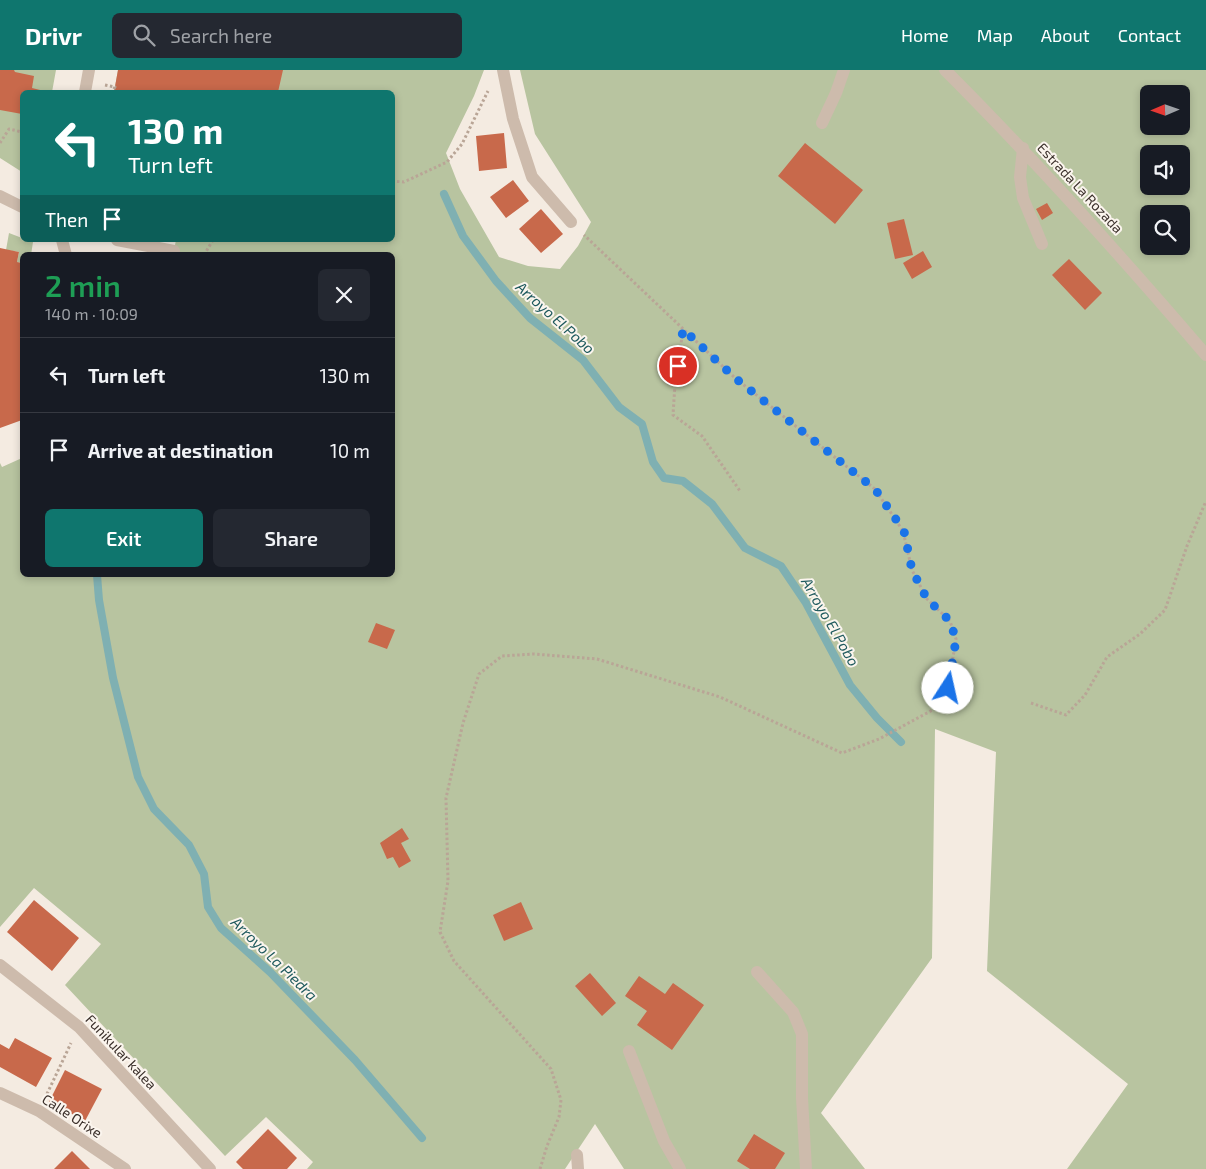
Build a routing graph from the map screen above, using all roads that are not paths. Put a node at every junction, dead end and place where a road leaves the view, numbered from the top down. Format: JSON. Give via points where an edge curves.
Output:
{"nodes":[{"id":1,"x":89,"y":70,"type":"edge"},
{"id":2,"x":503,"y":70,"type":"edge"},
{"id":3,"x":844,"y":70,"type":"edge"},
{"id":4,"x":945,"y":70,"type":"edge"},
{"id":5,"x":85,"y":90,"type":"edge"},
{"id":6,"x":822,"y":123,"type":"dead end"},
{"id":7,"x":1023,"y":148,"type":"junction"},
{"id":8,"x":0,"y":196,"type":"edge"},
{"id":9,"x":20,"y":206,"type":"edge"},
{"id":10,"x":571,"y":222,"type":"road end"},
{"id":11,"x":127,"y":242,"type":"edge"},
{"id":12,"x":1042,"y":244,"type":"dead end"},
{"id":13,"x":174,"y":251,"type":"dead end"},
{"id":14,"x":1206,"y":354,"type":"edge"},
{"id":15,"x":0,"y":966,"type":"edge"},
{"id":16,"x":757,"y":972,"type":"dead end"},
{"id":17,"x":629,"y":1051,"type":"dead end"},
{"id":18,"x":0,"y":1093,"type":"edge"},
{"id":19,"x":577,"y":1155,"type":"dead end"},
{"id":20,"x":125,"y":1169,"type":"edge"},
{"id":21,"x":210,"y":1169,"type":"edge"},
{"id":22,"x":578,"y":1169,"type":"edge"},
{"id":23,"x":680,"y":1169,"type":"edge"},
{"id":24,"x":806,"y":1169,"type":"edge"}],
"edges":[{"from":1,"to":5,"type":"street"},
{"from":2,"to":10,"type":"street","via":[[513,119],[532,177]]},
{"from":3,"to":6,"type":"street"},
{"from":4,"to":7,"type":"street","name":"Estrada La Rozada"},
{"from":7,"to":12,"type":"street","via":[[1020,177],[1023,198]]},
{"from":7,"to":14,"type":"street","name":"Estrada La Rozada"},
{"from":8,"to":9,"type":"street"},
{"from":11,"to":13,"type":"street"},
{"from":15,"to":21,"type":"street","name":"Funikular kalea","via":[[78,1027]]},
{"from":16,"to":24,"type":"street","via":[[793,1012],[802,1034]]},
{"from":17,"to":23,"type":"street","via":[[664,1141]]},
{"from":18,"to":20,"type":"street","name":"Calle Orixe","via":[[39,1111]]},
{"from":19,"to":22,"type":"street"}]}
